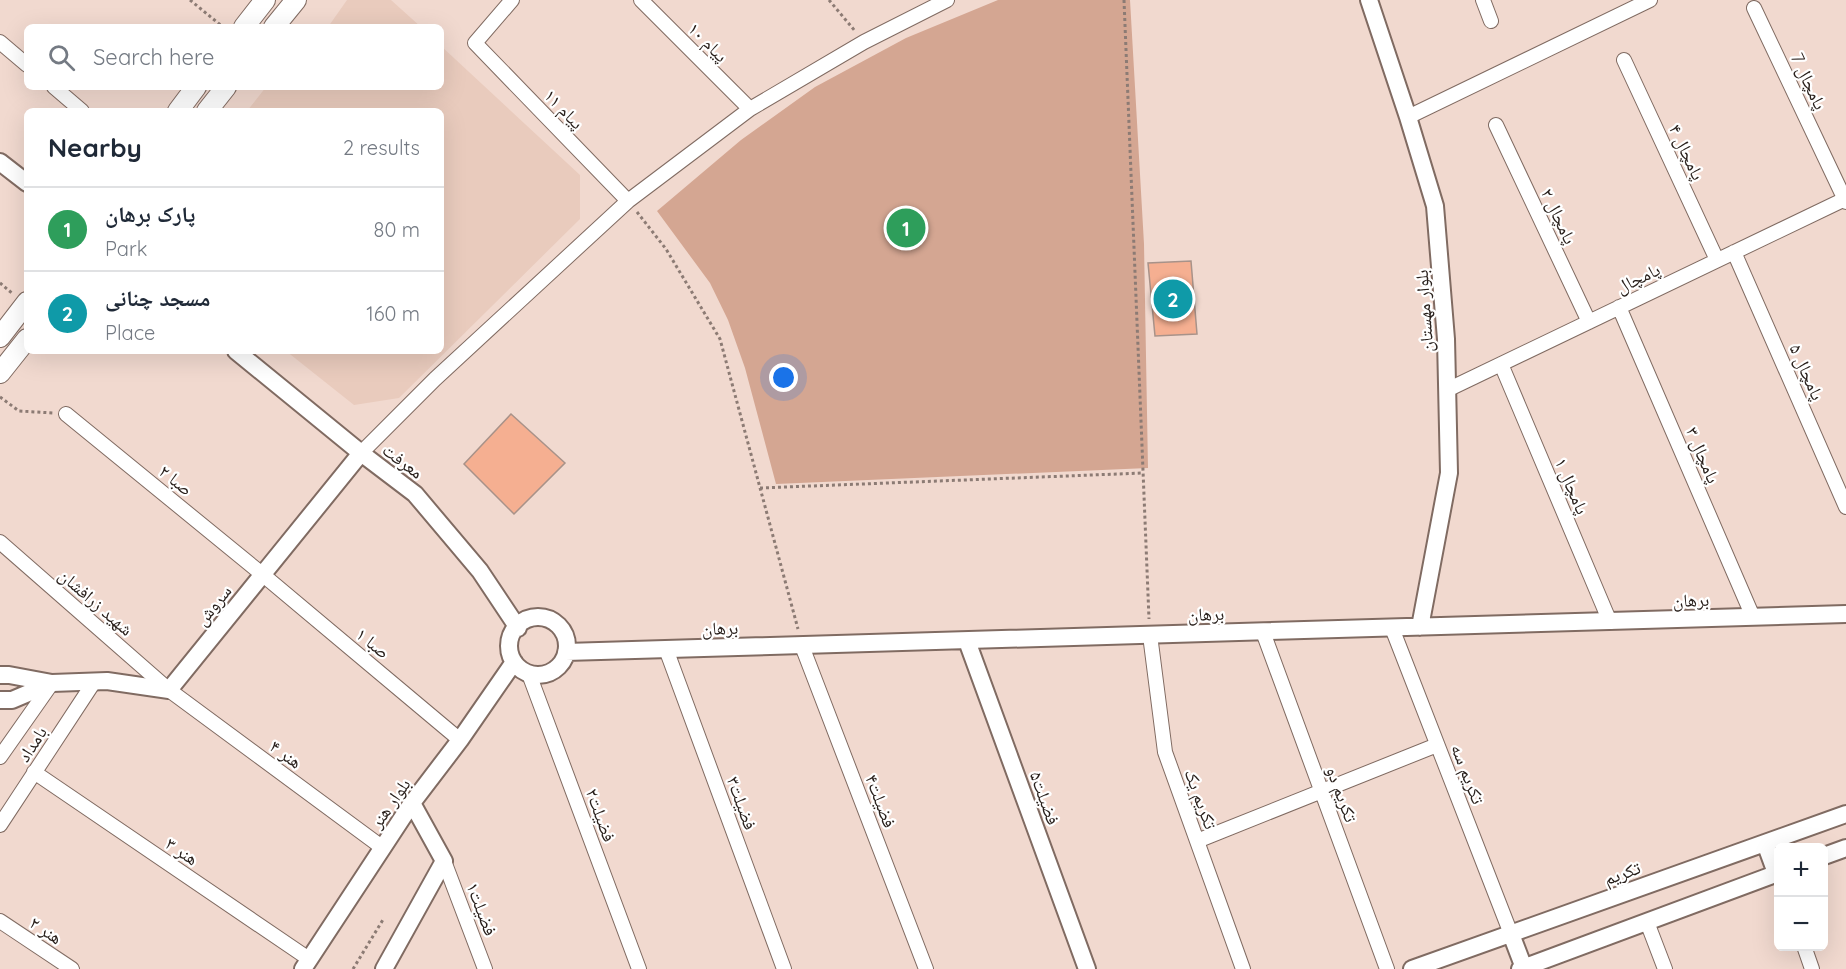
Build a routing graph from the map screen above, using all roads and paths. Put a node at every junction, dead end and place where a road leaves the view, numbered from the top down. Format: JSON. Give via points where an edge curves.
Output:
{"nodes":[{"id":1,"x":190,"y":0,"type":"edge"},
{"id":2,"x":265,"y":0,"type":"edge"},
{"id":3,"x":296,"y":0,"type":"edge"},
{"id":4,"x":512,"y":0,"type":"edge"},
{"id":5,"x":641,"y":0,"type":"edge"},
{"id":6,"x":829,"y":0,"type":"edge"},
{"id":7,"x":947,"y":0,"type":"edge"},
{"id":8,"x":1124,"y":0,"type":"edge"},
{"id":9,"x":1369,"y":0,"type":"edge"},
{"id":10,"x":1483,"y":0,"type":"edge"},
{"id":11,"x":1650,"y":0,"type":"edge"},
{"id":12,"x":1754,"y":8,"type":"dead end"},
{"id":13,"x":1491,"y":21,"type":"dead end"},
{"id":14,"x":219,"y":24,"type":"edge"},
{"id":15,"x":246,"y":24,"type":"edge"},
{"id":16,"x":276,"y":24,"type":"edge"},
{"id":17,"x":0,"y":42,"type":"edge"},
{"id":18,"x":864,"y":42,"type":"junction"},
{"id":19,"x":1624,"y":60,"type":"dead end"},
{"id":20,"x":24,"y":62,"type":"edge"},
{"id":21,"x":58,"y":90,"type":"edge"},
{"id":22,"x":194,"y":90,"type":"edge"},
{"id":23,"x":224,"y":90,"type":"edge"},
{"id":24,"x":78,"y":108,"type":"edge"},
{"id":25,"x":180,"y":108,"type":"edge"},
{"id":26,"x":209,"y":108,"type":"edge"},
{"id":27,"x":750,"y":109,"type":"junction"},
{"id":28,"x":1408,"y":117,"type":"junction"},
{"id":29,"x":1496,"y":125,"type":"dead end"},
{"id":30,"x":0,"y":162,"type":"edge"},
{"id":31,"x":24,"y":181,"type":"edge"},
{"id":32,"x":1845,"y":200,"type":"edge"},
{"id":33,"x":628,"y":201,"type":"junction"},
{"id":34,"x":1734,"y":252,"type":"junction"},
{"id":35,"x":1717,"y":260,"type":"junction"},
{"id":36,"x":24,"y":306,"type":"edge"},
{"id":37,"x":1619,"y":307,"type":"junction"},
{"id":38,"x":1589,"y":322,"type":"junction"},
{"id":39,"x":0,"y":337,"type":"edge"},
{"id":40,"x":24,"y":343,"type":"edge"},
{"id":41,"x":240,"y":354,"type":"edge"},
{"id":42,"x":1501,"y":364,"type":"junction"},
{"id":43,"x":0,"y":373,"type":"edge"},
{"id":44,"x":1447,"y":390,"type":"junction"},
{"id":45,"x":0,"y":397,"type":"edge"},
{"id":46,"x":66,"y":414,"type":"joint"},
{"id":47,"x":361,"y":453,"type":"junction"},
{"id":48,"x":1143,"y":473,"type":"junction"},
{"id":49,"x":760,"y":488,"type":"junction"},
{"id":50,"x":1846,"y":507,"type":"edge"},
{"id":51,"x":0,"y":542,"type":"edge"},
{"id":52,"x":262,"y":574,"type":"junction"},
{"id":53,"x":1846,"y":616,"type":"edge"},
{"id":54,"x":1753,"y":617,"type":"junction"},
{"id":55,"x":1610,"y":622,"type":"junction"},
{"id":56,"x":1420,"y":627,"type":"junction"},
{"id":57,"x":518,"y":628,"type":"junction"},
{"id":58,"x":1392,"y":628,"type":"junction"},
{"id":59,"x":1263,"y":632,"type":"junction"},
{"id":60,"x":1150,"y":635,"type":"junction"},
{"id":61,"x":966,"y":641,"type":"junction"},
{"id":62,"x":802,"y":646,"type":"junction"},
{"id":63,"x":666,"y":650,"type":"junction"},
{"id":64,"x":566,"y":652,"type":"junction"},
{"id":65,"x":514,"y":662,"type":"junction"},
{"id":66,"x":530,"y":674,"type":"junction"},
{"id":67,"x":0,"y":675,"type":"edge"},
{"id":68,"x":52,"y":682,"type":"junction"},
{"id":69,"x":94,"y":682,"type":"junction"},
{"id":70,"x":169,"y":690,"type":"junction"},
{"id":71,"x":0,"y":700,"type":"edge"},
{"id":72,"x":460,"y":740,"type":"junction"},
{"id":73,"x":1437,"y":745,"type":"junction"},
{"id":74,"x":0,"y":757,"type":"edge"},
{"id":75,"x":34,"y":772,"type":"junction"},
{"id":76,"x":1322,"y":791,"type":"junction"},
{"id":77,"x":412,"y":803,"type":"junction"},
{"id":78,"x":1846,"y":814,"type":"edge"},
{"id":79,"x":0,"y":825,"type":"edge"},
{"id":80,"x":1197,"y":841,"type":"junction"},
{"id":81,"x":1765,"y":843,"type":"junction"},
{"id":82,"x":383,"y":848,"type":"junction"},
{"id":83,"x":1846,"y":848,"type":"edge"},
{"id":84,"x":1828,"y":855,"type":"edge"},
{"id":85,"x":444,"y":861,"type":"junction"},
{"id":86,"x":1774,"y":865,"type":"edge"},
{"id":87,"x":1774,"y":876,"type":"edge"},
{"id":88,"x":384,"y":918,"type":"dead end"},
{"id":89,"x":0,"y":921,"type":"edge"},
{"id":90,"x":1647,"y":921,"type":"junction"},
{"id":91,"x":1510,"y":934,"type":"junction"},
{"id":92,"x":1806,"y":951,"type":"edge"},
{"id":93,"x":306,"y":964,"type":"edge"},
{"id":94,"x":1522,"y":968,"type":"edge"},
{"id":95,"x":72,"y":969,"type":"edge"},
{"id":96,"x":353,"y":969,"type":"edge"},
{"id":97,"x":384,"y":969,"type":"edge"},
{"id":98,"x":485,"y":969,"type":"edge"},
{"id":99,"x":639,"y":969,"type":"edge"},
{"id":100,"x":784,"y":969,"type":"edge"},
{"id":101,"x":926,"y":969,"type":"edge"},
{"id":102,"x":1088,"y":969,"type":"edge"},
{"id":103,"x":1243,"y":969,"type":"edge"},
{"id":104,"x":1387,"y":969,"type":"edge"},
{"id":105,"x":1412,"y":969,"type":"edge"},
{"id":106,"x":1665,"y":969,"type":"edge"},
{"id":107,"x":1812,"y":969,"type":"edge"}],
"edges":[{"from":1,"to":14,"type":"path"},
{"from":2,"to":15,"type":"main road"},
{"from":3,"to":16,"type":"main road"},
{"from":4,"to":33,"type":"street","name":"پیام ۱۱","via":[[474,43]]},
{"from":5,"to":27,"type":"street","name":"پیام ۱۰"},
{"from":6,"to":18,"type":"path"},
{"from":7,"to":18,"type":"street"},
{"from":8,"to":48,"type":"path"},
{"from":9,"to":28,"type":"street","name":"بلوار مهستان"},
{"from":10,"to":13,"type":"street"},
{"from":11,"to":28,"type":"street"},
{"from":12,"to":32,"type":"street","name":"پامچال 7"},
{"from":17,"to":20,"type":"street"},
{"from":18,"to":27,"type":"street"},
{"from":19,"to":35,"type":"street","name":"پامچال ۴"},
{"from":21,"to":24,"type":"street"},
{"from":22,"to":25,"type":"main road"},
{"from":23,"to":26,"type":"main road"},
{"from":27,"to":33,"type":"street"},
{"from":28,"to":44,"type":"street","name":"بلوار مهستان","via":[[1435,206]]},
{"from":29,"to":38,"type":"street","name":"پامچال ۲"},
{"from":30,"to":31,"type":"street"},
{"from":32,"to":34,"type":"street","name":"پامچال"},
{"from":33,"to":47,"type":"street","via":[[435,379]]},
{"from":33,"to":49,"type":"path","via":[[666,249],[720,339]]},
{"from":34,"to":35,"type":"street","name":"پامچال"},
{"from":34,"to":50,"type":"street","name":"پامچال ۵"},
{"from":35,"to":37,"type":"street","name":"پامچال"},
{"from":36,"to":39,"type":"main road"},
{"from":37,"to":38,"type":"street","name":"پامچال"},
{"from":37,"to":54,"type":"street","name":"پامچال ۳"},
{"from":38,"to":42,"type":"street","name":"پامچال"},
{"from":40,"to":43,"type":"main road"},
{"from":41,"to":47,"type":"street","name":"معرفت"},
{"from":42,"to":44,"type":"street","name":"پامچال"},
{"from":42,"to":55,"type":"street","name":"پامچال ۱"},
{"from":44,"to":56,"type":"street","name":"بلوار مهستان","via":[[1449,473]]},
{"from":45,"to":46,"type":"path","via":[[19,411]]},
{"from":46,"to":52,"type":"street","name":"صبا ۲"},
{"from":47,"to":52,"type":"street","name":"سروش"},
{"from":47,"to":57,"type":"street","name":"معرفت","via":[[415,494],[480,571]]},
{"from":48,"to":49,"type":"path"},
{"from":48,"to":60,"type":"path"},
{"from":49,"to":62,"type":"path"},
{"from":51,"to":70,"type":"street","name":"شهید زرافشان"},
{"from":52,"to":70,"type":"street","name":"سروش"},
{"from":52,"to":72,"type":"street","name":"صبا ۱"},
{"from":53,"to":54,"type":"street","name":"برهان"},
{"from":54,"to":55,"type":"street","name":"برهان"},
{"from":55,"to":56,"type":"street","name":"برهان"},
{"from":56,"to":58,"type":"street","name":"برهان"},
{"from":57,"to":64,"type":"street","via":[[533,617],[551,620],[564,634]]},
{"from":57,"to":65,"type":"street","via":[[511,635],[509,648]]},
{"from":58,"to":59,"type":"street","name":"برهان"},
{"from":58,"to":73,"type":"street","name":"تکریم سه"},
{"from":59,"to":60,"type":"street","name":"برهان"},
{"from":59,"to":76,"type":"street","name":"تکریم دو"},
{"from":60,"to":61,"type":"street","name":"برهان"},
{"from":60,"to":80,"type":"street","name":"تکریم یک","via":[[1165,752]]},
{"from":61,"to":62,"type":"street","name":"برهان"},
{"from":61,"to":102,"type":"street","name":"فضیلت۵"},
{"from":62,"to":63,"type":"street","name":"برهان"},
{"from":62,"to":101,"type":"street","name":"فضیلت۴"},
{"from":63,"to":64,"type":"street","name":"برهان"},
{"from":63,"to":100,"type":"street","name":"فضیلت۳"},
{"from":64,"to":66,"type":"street","via":[[563,661],[548,673]]},
{"from":65,"to":66,"type":"street"},
{"from":65,"to":72,"type":"street","name":"بلوار هنر"},
{"from":66,"to":99,"type":"street","name":"فضیلت۲"},
{"from":67,"to":68,"type":"street"},
{"from":68,"to":69,"type":"street"},
{"from":68,"to":71,"type":"street","via":[[12,700]]},
{"from":68,"to":74,"type":"street","name":"بامداد"},
{"from":69,"to":70,"type":"street"},
{"from":69,"to":75,"type":"street","name":"بامداد"},
{"from":70,"to":82,"type":"street","name":"هنر ۴"},
{"from":72,"to":77,"type":"street","name":"بلوار هنر"},
{"from":73,"to":76,"type":"street"},
{"from":73,"to":91,"type":"street","name":"تکریم سه"},
{"from":75,"to":79,"type":"street","name":"بامداد"},
{"from":75,"to":93,"type":"street","name":"هنر ۳"},
{"from":76,"to":80,"type":"street"},
{"from":76,"to":104,"type":"street","name":"تکریم دو"},
{"from":77,"to":82,"type":"street","name":"بلوار هنر"},
{"from":77,"to":85,"type":"street"},
{"from":78,"to":81,"type":"street","name":"تکریم"},
{"from":80,"to":103,"type":"street","name":"تکریم یک"},
{"from":81,"to":86,"type":"street"},
{"from":81,"to":91,"type":"street","name":"تکریم"},
{"from":82,"to":93,"type":"street","name":"بلوار هنر"},
{"from":83,"to":84,"type":"street"},
{"from":85,"to":97,"type":"street"},
{"from":85,"to":98,"type":"street","name":"فضیلت۱"},
{"from":87,"to":90,"type":"street"},
{"from":88,"to":96,"type":"path"},
{"from":89,"to":95,"type":"street","name":"هنر ۲"},
{"from":90,"to":94,"type":"street"},
{"from":90,"to":106,"type":"street"},
{"from":91,"to":94,"type":"street"},
{"from":91,"to":105,"type":"street","name":"تکریم"},
{"from":92,"to":107,"type":"street"}]}
